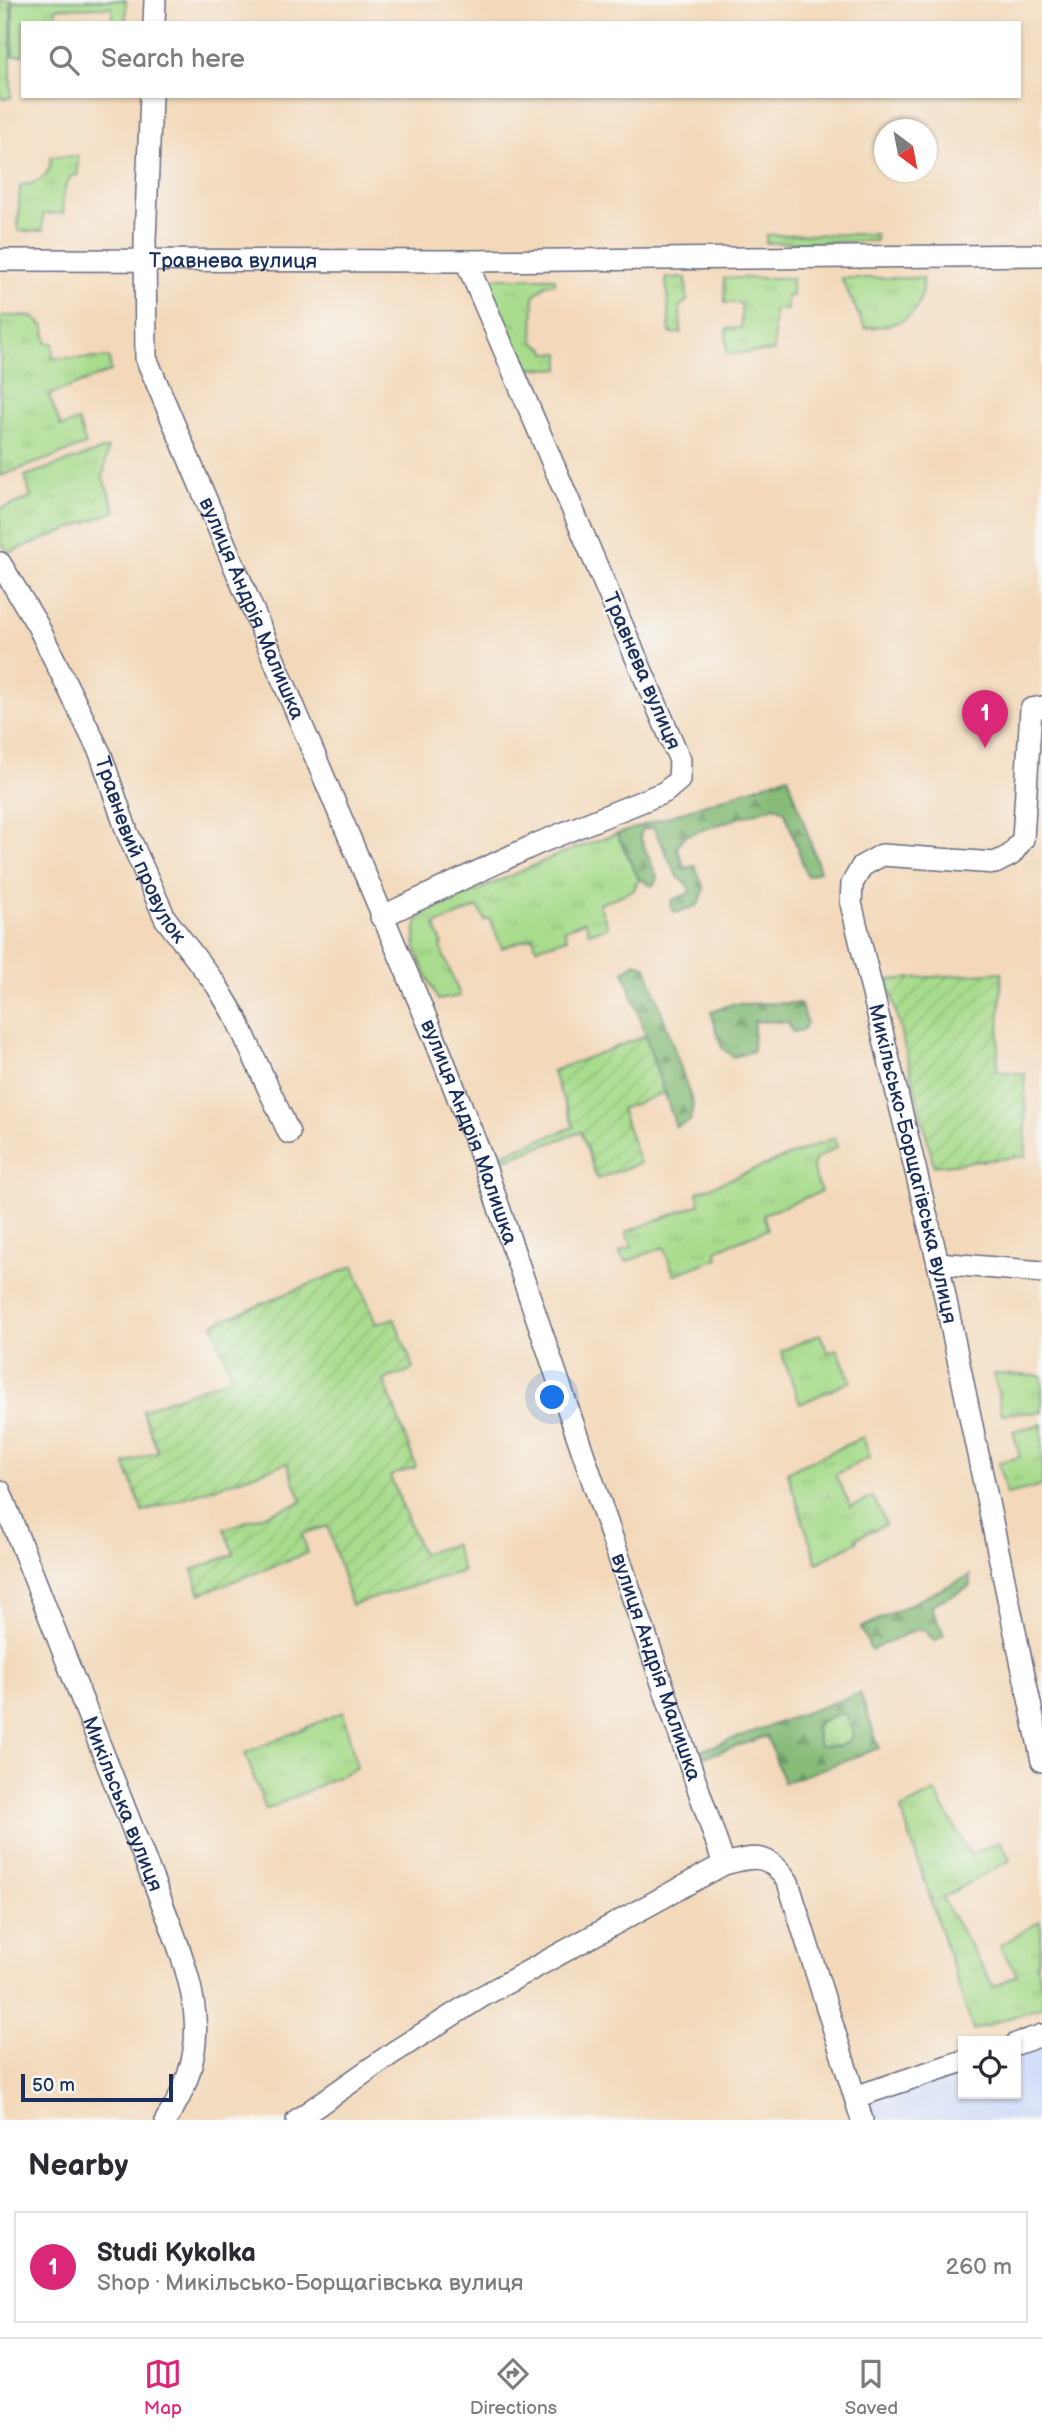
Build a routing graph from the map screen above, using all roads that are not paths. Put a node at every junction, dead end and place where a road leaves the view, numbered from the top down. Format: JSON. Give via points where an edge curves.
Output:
{"nodes":[{"id":1,"x":155,"y":0,"type":"edge"},
{"id":2,"x":154,"y":21,"type":"edge"},
{"id":3,"x":151,"y":98,"type":"edge"},
{"id":4,"x":1042,"y":255,"type":"edge"},
{"id":5,"x":0,"y":260,"type":"edge"},
{"id":6,"x":145,"y":260,"type":"junction"},
{"id":7,"x":466,"y":261,"type":"junction"},
{"id":8,"x":0,"y":563,"type":"edge"},
{"id":9,"x":1037,"y":708,"type":"edge"},
{"id":10,"x":381,"y":917,"type":"junction"},
{"id":11,"x":289,"y":1133,"type":"dead end"},
{"id":12,"x":938,"y":1263,"type":"junction"},
{"id":13,"x":1042,"y":1272,"type":"edge"},
{"id":14,"x":0,"y":1491,"type":"edge"},
{"id":15,"x":1042,"y":1761,"type":"edge"},
{"id":16,"x":724,"y":1864,"type":"junction"},
{"id":17,"x":1042,"y":2035,"type":"edge"},
{"id":18,"x":1021,"y":2042,"type":"edge"},
{"id":19,"x":958,"y":2063,"type":"edge"},
{"id":20,"x":855,"y":2097,"type":"junction"},
{"id":21,"x":166,"y":2120,"type":"edge"},
{"id":22,"x":297,"y":2120,"type":"edge"},
{"id":23,"x":862,"y":2120,"type":"edge"}],
"edges":[{"from":1,"to":2,"type":"street"},
{"from":3,"to":6,"type":"street","name":"вулиця Андрія Малишка"},
{"from":4,"to":7,"type":"street","name":"Травнева вулиця"},
{"from":5,"to":6,"type":"street","name":"Травнева вулиця"},
{"from":6,"to":7,"type":"street","name":"Травнева вулиця"},
{"from":6,"to":10,"type":"street","name":"вулиця Андрія Малишка","via":[[146,358]]},
{"from":7,"to":10,"type":"street","name":"Травнева вулиця","via":[[680,760],[679,780],[665,792],[539,843]]},
{"from":8,"to":11,"type":"street","name":"Травневий провулок","via":[[38,626],[101,755],[127,832],[164,918],[236,1018]]},
{"from":9,"to":12,"type":"street","name":"Микільсько-Борщагівська вулиця","via":[[1023,839],[1011,855],[995,863],[882,855],[862,866],[852,884],[851,904]]},
{"from":10,"to":16,"type":"street","name":"вулиця Андрія Малишка","via":[[484,1161]]},
{"from":12,"to":13,"type":"street"},
{"from":12,"to":15,"type":"street","name":"Микільсько-Борщагівська вулиця"},
{"from":14,"to":21,"type":"street","name":"Микільська вулиця","via":[[172,1926],[193,2001],[194,2063]]},
{"from":16,"to":20,"type":"street","via":[[751,1857],[767,1860],[788,1881]]},
{"from":16,"to":22,"type":"street","via":[[481,1997]]},
{"from":17,"to":18,"type":"street"},
{"from":19,"to":20,"type":"street"},
{"from":20,"to":23,"type":"street"}]}
